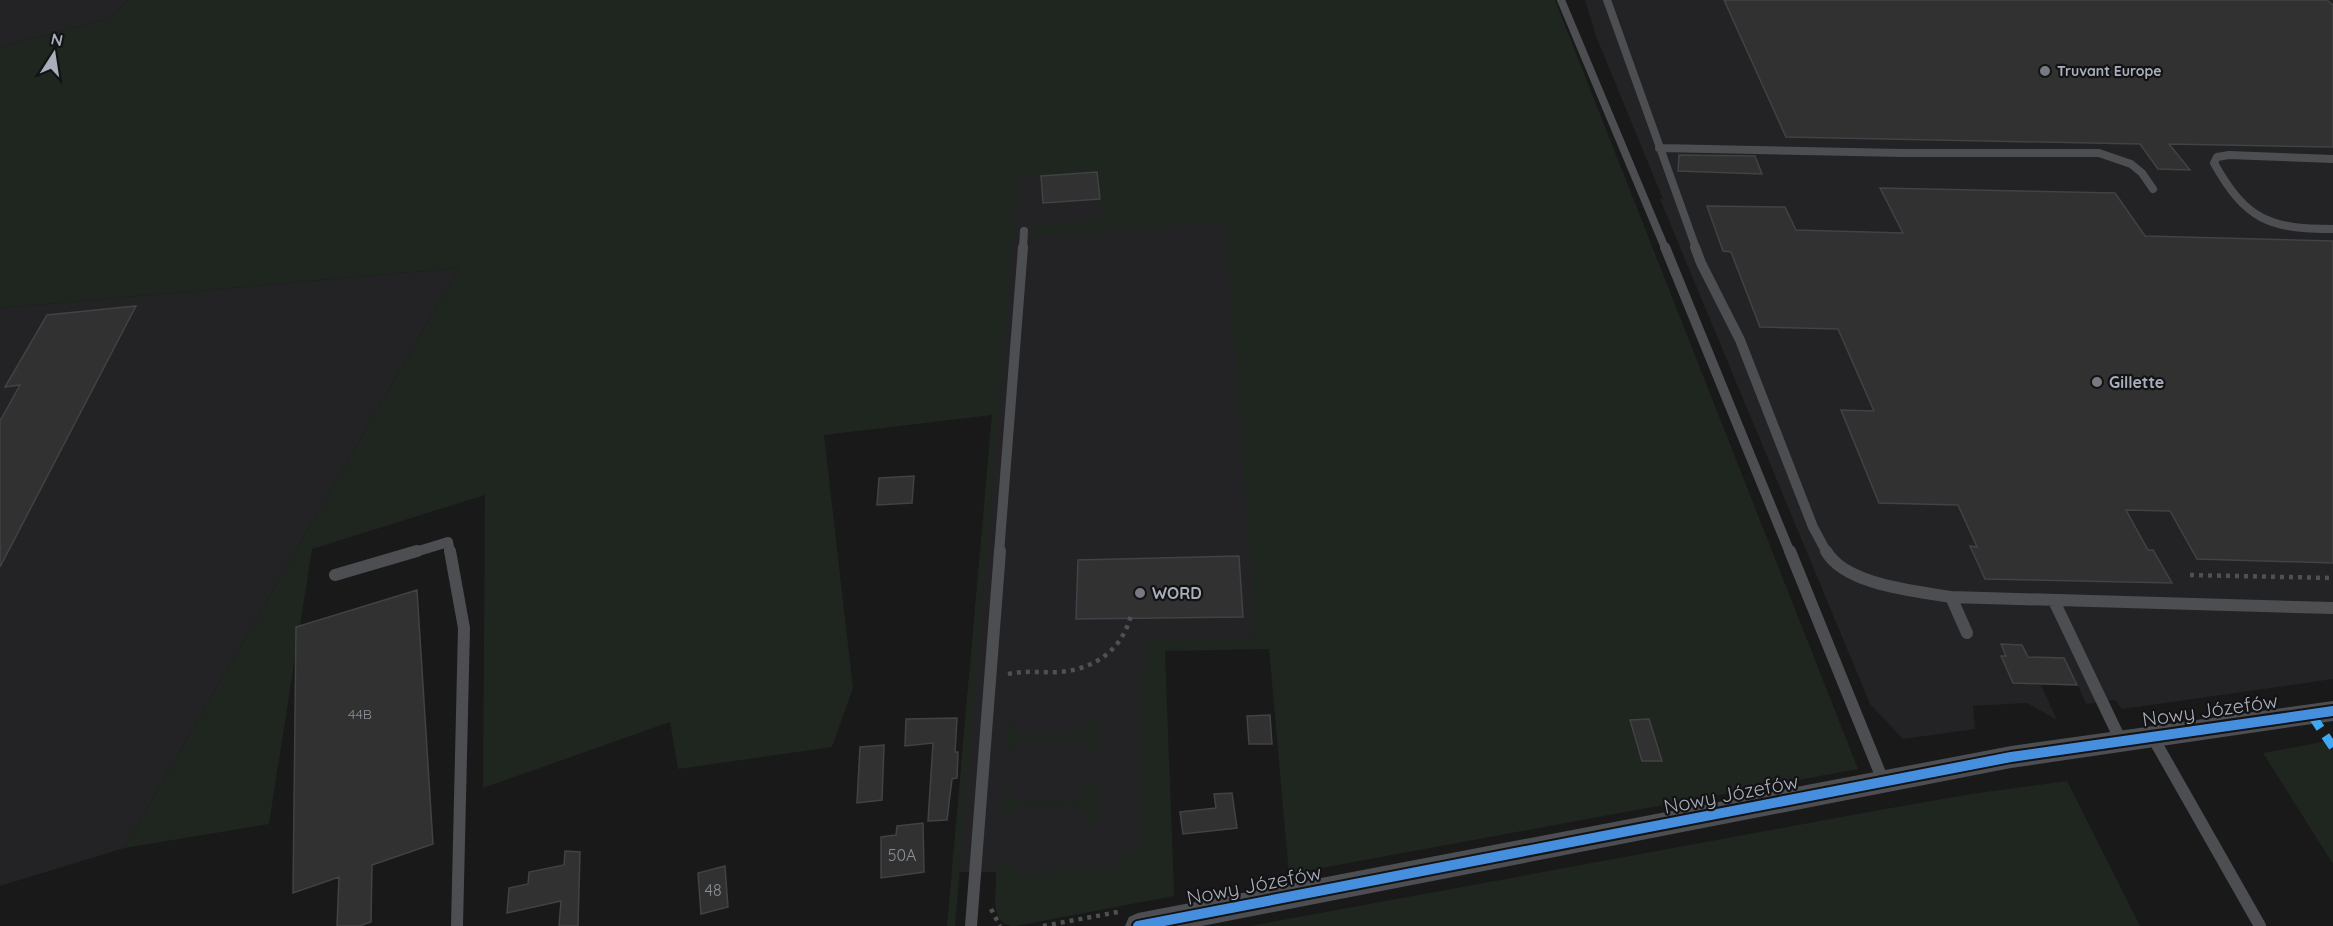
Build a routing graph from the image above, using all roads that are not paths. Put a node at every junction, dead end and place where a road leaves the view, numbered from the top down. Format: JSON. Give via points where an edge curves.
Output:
{"nodes":[{"id":1,"x":1561,"y":0,"type":"edge"},
{"id":2,"x":1607,"y":0,"type":"edge"},
{"id":3,"x":1659,"y":147,"type":"junction"},
{"id":4,"x":2333,"y":159,"type":"edge"},
{"id":5,"x":2153,"y":189,"type":"dead end"},
{"id":6,"x":2333,"y":229,"type":"edge"},
{"id":7,"x":1024,"y":231,"type":"dead end"},
{"id":8,"x":335,"y":575,"type":"dead end"},
{"id":9,"x":1951,"y":597,"type":"junction"},
{"id":10,"x":2054,"y":602,"type":"junction"},
{"id":11,"x":2333,"y":608,"type":"edge"},
{"id":12,"x":1967,"y":633,"type":"dead end"},
{"id":13,"x":2333,"y":711,"type":"edge"},
{"id":14,"x":2152,"y":736,"type":"junction"},
{"id":15,"x":2121,"y":741,"type":"junction"},
{"id":16,"x":1884,"y":783,"type":"junction"},
{"id":17,"x":457,"y":926,"type":"edge"},
{"id":18,"x":971,"y":926,"type":"edge"},
{"id":19,"x":1138,"y":926,"type":"edge"},
{"id":20,"x":2260,"y":926,"type":"edge"}],
"edges":[{"from":1,"to":16,"type":"lane"},
{"from":2,"to":3,"type":"lane"},
{"from":3,"to":5,"type":"lane","via":[[2099,153],[2125,159],[2141,170]]},
{"from":3,"to":9,"type":"lane","via":[[1701,263],[1740,340],[1813,526],[1830,558],[1852,573],[1891,587]]},
{"from":4,"to":6,"type":"lane","via":[[2229,155],[2217,157],[2214,163],[2249,210],[2264,221],[2289,228]]},
{"from":7,"to":18,"type":"lane"},
{"from":8,"to":17,"type":"lane","via":[[448,542],[464,628]]},
{"from":9,"to":10,"type":"lane"},
{"from":9,"to":12,"type":"lane"},
{"from":10,"to":11,"type":"lane"},
{"from":10,"to":15,"type":"lane"},
{"from":13,"to":14,"type":"street","name":"Nowy Józefów"},
{"from":14,"to":15,"type":"street","name":"Nowy Józefów"},
{"from":14,"to":20,"type":"lane"},
{"from":15,"to":16,"type":"street","name":"Nowy Józefów"},
{"from":16,"to":19,"type":"street","name":"Nowy Józefów"}]}
